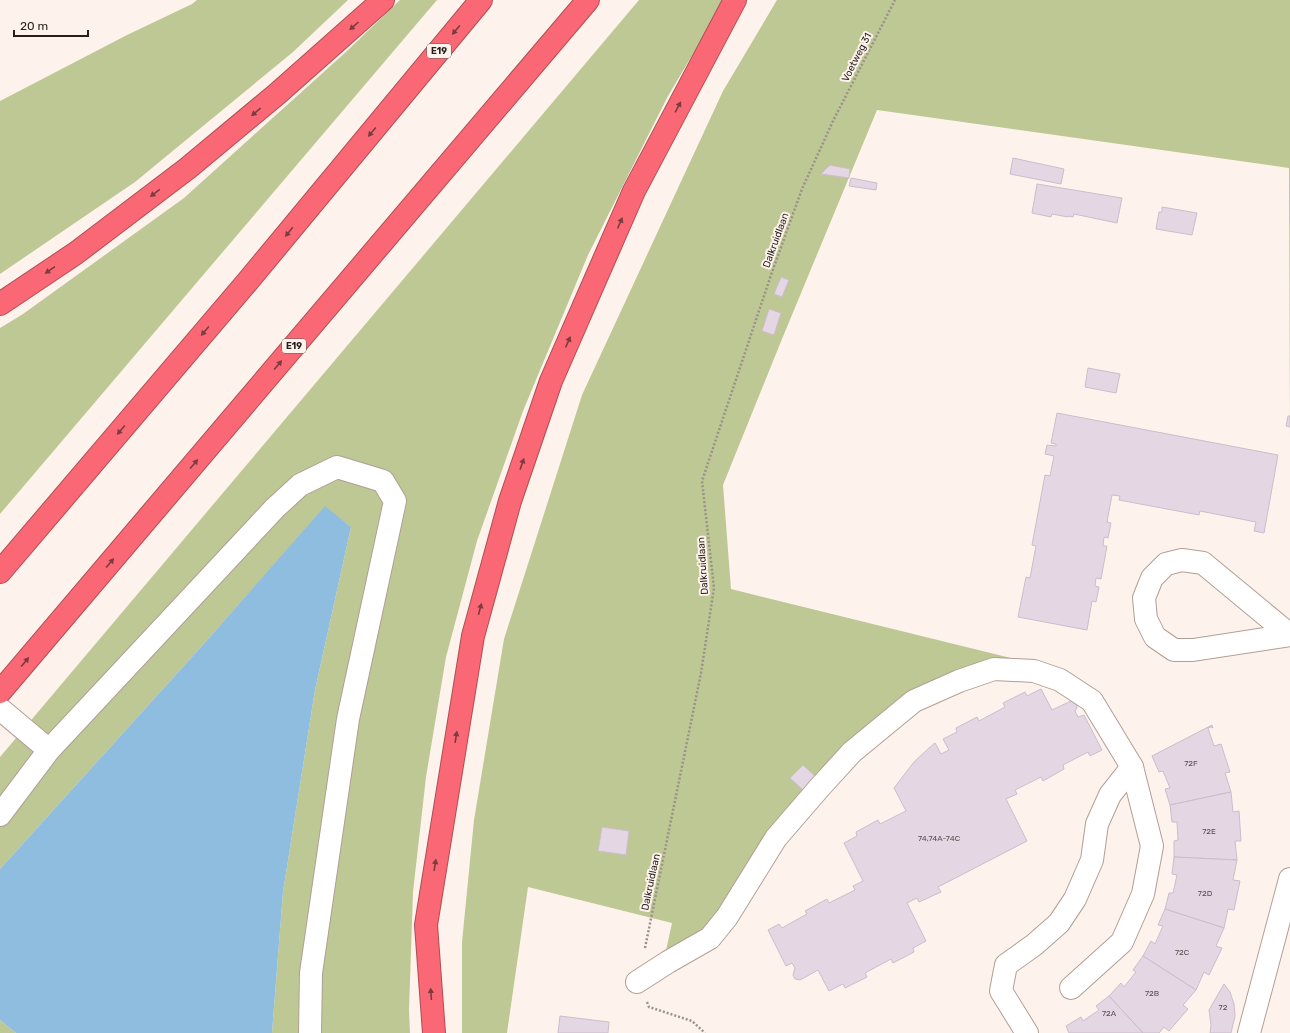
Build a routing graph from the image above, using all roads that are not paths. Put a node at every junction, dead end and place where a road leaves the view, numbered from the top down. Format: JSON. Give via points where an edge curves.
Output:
{"nodes":[{"id":1,"x":383,"y":0,"type":"edge"},
{"id":2,"x":481,"y":0,"type":"edge"},
{"id":3,"x":588,"y":0,"type":"edge"},
{"id":4,"x":735,"y":0,"type":"edge"},
{"id":5,"x":0,"y":304,"type":"edge"},
{"id":6,"x":0,"y":572,"type":"edge"},
{"id":7,"x":1290,"y":635,"type":"edge"},
{"id":8,"x":0,"y":692,"type":"edge"},
{"id":9,"x":0,"y":709,"type":"edge"},
{"id":10,"x":49,"y":750,"type":"junction"},
{"id":11,"x":1132,"y":767,"type":"junction"},
{"id":12,"x":0,"y":815,"type":"edge"},
{"id":13,"x":1290,"y":879,"type":"edge"},
{"id":14,"x":637,"y":982,"type":"road end"},
{"id":15,"x":1071,"y":988,"type":"dead end"},
{"id":16,"x":310,"y":1033,"type":"edge"},
{"id":17,"x":434,"y":1033,"type":"edge"},
{"id":18,"x":1027,"y":1033,"type":"edge"},
{"id":19,"x":1249,"y":1033,"type":"edge"}],
"edges":[{"from":1,"to":5,"type":"highway","one_way":true,"via":[[277,94],[188,168],[76,253]]},
{"from":2,"to":6,"type":"highway","number":"E19","one_way":true,"via":[[248,281]]},
{"from":8,"to":3,"type":"highway","number":"E19","one_way":true},
{"from":17,"to":4,"type":"highway","one_way":true,"via":[[426,925],[473,636],[510,501],[551,381],[634,191]]},
{"from":7,"to":7,"type":"lane","via":[[1203,563],[1182,560],[1166,564],[1152,578],[1144,598],[1146,619],[1155,637],[1174,650],[1193,650]]},
{"from":9,"to":10,"type":"lane"},
{"from":10,"to":12,"type":"lane"},
{"from":10,"to":16,"type":"lane","via":[[275,508],[300,485],[337,467],[383,481],[395,501],[348,720],[311,973]]},
{"from":11,"to":14,"type":"lane","via":[[1092,701],[1060,680],[1034,671],[994,669],[960,681],[914,701],[852,752],[776,838],[727,917],[710,938]]},
{"from":11,"to":15,"type":"lane","via":[[1152,846],[1143,894],[1122,942]]},
{"from":11,"to":18,"type":"lane","via":[[1110,795],[1097,824],[1092,860],[1075,899],[1059,924],[1006,965],[1001,991]]},
{"from":13,"to":19,"type":"lane"}]}
